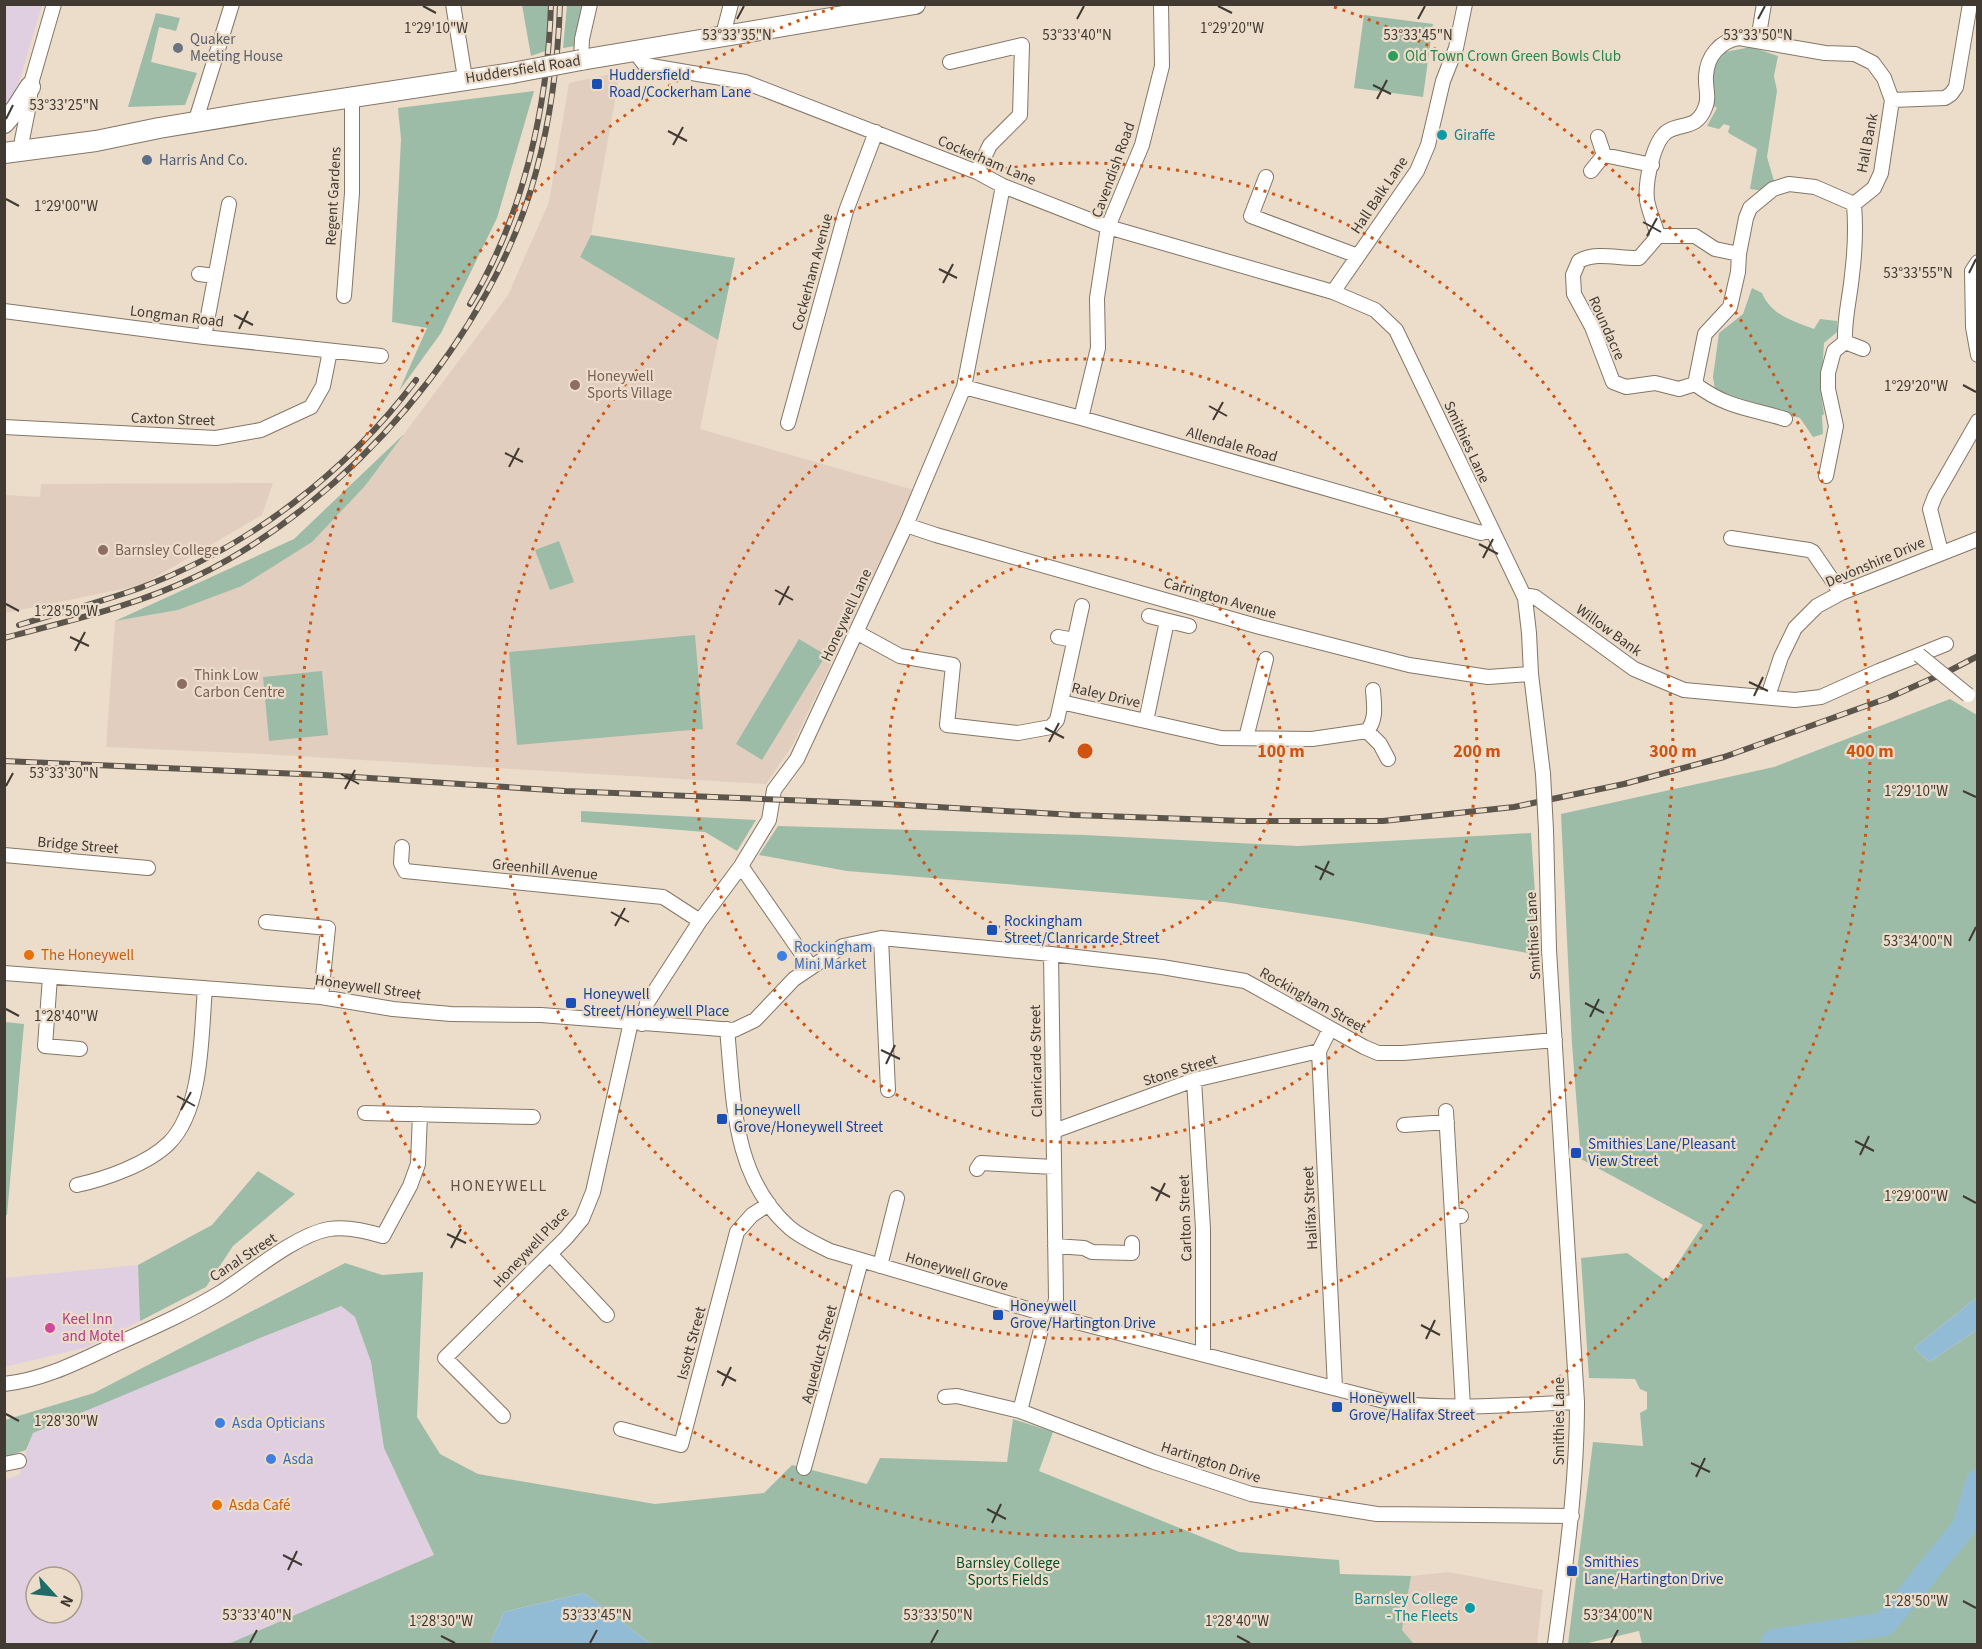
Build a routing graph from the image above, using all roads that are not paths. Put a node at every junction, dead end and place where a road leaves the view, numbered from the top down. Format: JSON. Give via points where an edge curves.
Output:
{"nodes":[{"id":1,"x":54,"y":4,"type":"edge"},
{"id":2,"x":232,"y":4,"type":"edge"},
{"id":3,"x":453,"y":4,"type":"edge"},
{"id":4,"x":590,"y":4,"type":"edge"},
{"id":5,"x":731,"y":4,"type":"edge"},
{"id":6,"x":915,"y":4,"type":"edge"},
{"id":7,"x":1161,"y":4,"type":"edge"},
{"id":8,"x":1465,"y":4,"type":"edge"},
{"id":9,"x":1764,"y":4,"type":"edge"},
{"id":10,"x":1970,"y":4,"type":"edge"},
{"id":11,"x":866,"y":8,"type":"edge"},
{"id":12,"x":723,"y":35,"type":"junction"},
{"id":13,"x":1758,"y":40,"type":"junction"},
{"id":14,"x":635,"y":52,"type":"junction"},
{"id":15,"x":581,"y":60,"type":"junction"},
{"id":16,"x":950,"y":62,"type":"dead end"},
{"id":17,"x":465,"y":78,"type":"junction"},
{"id":18,"x":30,"y":87,"type":"junction"},
{"id":19,"x":352,"y":96,"type":"junction"},
{"id":20,"x":1892,"y":99,"type":"junction"},
{"id":21,"x":4,"y":123,"type":"edge"},
{"id":22,"x":195,"y":123,"type":"junction"},
{"id":23,"x":876,"y":132,"type":"junction"},
{"id":24,"x":130,"y":133,"type":"junction"},
{"id":25,"x":1598,"y":137,"type":"dead end"},
{"id":26,"x":13,"y":141,"type":"edge"},
{"id":27,"x":4,"y":152,"type":"edge"},
{"id":28,"x":1604,"y":155,"type":"junction"},
{"id":29,"x":1652,"y":165,"type":"junction"},
{"id":30,"x":1591,"y":171,"type":"dead end"},
{"id":31,"x":977,"y":172,"type":"junction"},
{"id":32,"x":1266,"y":177,"type":"dead end"},
{"id":33,"x":1003,"y":186,"type":"junction"},
{"id":34,"x":229,"y":204,"type":"dead end"},
{"id":35,"x":1854,"y":204,"type":"junction"},
{"id":36,"x":1108,"y":227,"type":"junction"},
{"id":37,"x":1658,"y":236,"type":"junction"},
{"id":38,"x":1739,"y":254,"type":"junction"},
{"id":39,"x":1358,"y":256,"type":"junction"},
{"id":40,"x":1977,"y":262,"type":"edge"},
{"id":41,"x":199,"y":274,"type":"dead end"},
{"id":42,"x":215,"y":276,"type":"junction"},
{"id":43,"x":1333,"y":292,"type":"junction"},
{"id":44,"x":344,"y":296,"type":"dead end"},
{"id":45,"x":4,"y":311,"type":"edge"},
{"id":46,"x":204,"y":337,"type":"junction"},
{"id":47,"x":1845,"y":342,"type":"junction"},
{"id":48,"x":1863,"y":349,"type":"dead end"},
{"id":49,"x":330,"y":351,"type":"junction"},
{"id":50,"x":1977,"y":355,"type":"edge"},
{"id":51,"x":381,"y":356,"type":"dead end"},
{"id":52,"x":1695,"y":384,"type":"junction"},
{"id":53,"x":964,"y":387,"type":"junction"},
{"id":54,"x":1081,"y":418,"type":"junction"},
{"id":55,"x":1785,"y":419,"type":"dead end"},
{"id":56,"x":1977,"y":421,"type":"edge"},
{"id":57,"x":788,"y":423,"type":"dead end"},
{"id":58,"x":4,"y":427,"type":"edge"},
{"id":59,"x":1826,"y":476,"type":"dead end"},
{"id":60,"x":906,"y":525,"type":"junction"},
{"id":61,"x":1490,"y":530,"type":"junction"},
{"id":62,"x":1731,"y":538,"type":"dead end"},
{"id":63,"x":1977,"y":539,"type":"edge"},
{"id":64,"x":1941,"y":552,"type":"junction"},
{"id":65,"x":1841,"y":593,"type":"junction"},
{"id":66,"x":1525,"y":598,"type":"junction"},
{"id":67,"x":1082,"y":606,"type":"dead end"},
{"id":68,"x":1149,"y":616,"type":"dead end"},
{"id":69,"x":1167,"y":621,"type":"junction"},
{"id":70,"x":1189,"y":627,"type":"dead end"},
{"id":71,"x":856,"y":632,"type":"junction"},
{"id":72,"x":1058,"y":637,"type":"dead end"},
{"id":73,"x":1074,"y":640,"type":"junction"},
{"id":74,"x":1946,"y":644,"type":"dead end"},
{"id":75,"x":1919,"y":655,"type":"junction"},
{"id":76,"x":1266,"y":659,"type":"dead end"},
{"id":77,"x":1531,"y":674,"type":"junction"},
{"id":78,"x":1373,"y":690,"type":"dead end"},
{"id":79,"x":1768,"y":696,"type":"junction"},
{"id":80,"x":1973,"y":697,"type":"edge"},
{"id":81,"x":1061,"y":702,"type":"junction"},
{"id":82,"x":1146,"y":721,"type":"junction"},
{"id":83,"x":1367,"y":731,"type":"junction"},
{"id":84,"x":1246,"y":738,"type":"junction"},
{"id":85,"x":1388,"y":759,"type":"dead end"},
{"id":86,"x":402,"y":847,"type":"dead end"},
{"id":87,"x":4,"y":855,"type":"edge"},
{"id":88,"x":741,"y":866,"type":"junction"},
{"id":89,"x":148,"y":867,"type":"dead end"},
{"id":90,"x":700,"y":921,"type":"junction"},
{"id":91,"x":266,"y":922,"type":"dead end"},
{"id":92,"x":881,"y":938,"type":"junction"},
{"id":93,"x":1051,"y":954,"type":"junction"},
{"id":94,"x":811,"y":967,"type":"junction"},
{"id":95,"x":4,"y":973,"type":"edge"},
{"id":96,"x":50,"y":977,"type":"junction"},
{"id":97,"x":205,"y":988,"type":"junction"},
{"id":98,"x":321,"y":997,"type":"junction"},
{"id":99,"x":636,"y":1023,"type":"junction"},
{"id":100,"x":727,"y":1029,"type":"junction"},
{"id":101,"x":1330,"y":1029,"type":"junction"},
{"id":102,"x":1555,"y":1040,"type":"junction"},
{"id":103,"x":80,"y":1048,"type":"dead end"},
{"id":104,"x":1319,"y":1052,"type":"junction"},
{"id":105,"x":1194,"y":1080,"type":"junction"},
{"id":106,"x":888,"y":1090,"type":"dead end"},
{"id":107,"x":365,"y":1113,"type":"dead end"},
{"id":108,"x":420,"y":1114,"type":"junction"},
{"id":109,"x":518,"y":1117,"type":"junction"},
{"id":110,"x":533,"y":1117,"type":"dead end"},
{"id":111,"x":1404,"y":1125,"type":"dead end"},
{"id":112,"x":1054,"y":1131,"type":"junction"},
{"id":113,"x":518,"y":1132,"type":"dead end"},
{"id":114,"x":1054,"y":1167,"type":"junction"},
{"id":115,"x":977,"y":1169,"type":"dead end"},
{"id":116,"x":77,"y":1185,"type":"dead end"},
{"id":117,"x":897,"y":1198,"type":"dead end"},
{"id":118,"x":770,"y":1204,"type":"junction"},
{"id":119,"x":1132,"y":1243,"type":"dead end"},
{"id":120,"x":1055,"y":1246,"type":"junction"},
{"id":121,"x":550,"y":1255,"type":"junction"},
{"id":122,"x":861,"y":1261,"type":"junction"},
{"id":123,"x":880,"y":1266,"type":"junction"},
{"id":124,"x":607,"y":1315,"type":"dead end"},
{"id":125,"x":1049,"y":1315,"type":"junction"},
{"id":126,"x":1203,"y":1354,"type":"junction"},
{"id":127,"x":4,"y":1384,"type":"edge"},
{"id":128,"x":1335,"y":1388,"type":"junction"},
{"id":129,"x":945,"y":1397,"type":"dead end"},
{"id":130,"x":1577,"y":1402,"type":"junction"},
{"id":131,"x":1463,"y":1407,"type":"junction"},
{"id":132,"x":1020,"y":1412,"type":"junction"},
{"id":133,"x":503,"y":1416,"type":"dead end"},
{"id":134,"x":621,"y":1429,"type":"dead end"},
{"id":135,"x":811,"y":1460,"type":"dead end"},
{"id":136,"x":19,"y":1461,"type":"dead end"},
{"id":137,"x":4,"y":1464,"type":"edge"},
{"id":138,"x":1572,"y":1516,"type":"junction"},
{"id":139,"x":1555,"y":1644,"type":"edge"}],
"edges":[{"from":1,"to":18,"type":"street"},
{"from":2,"to":22,"type":"street"},
{"from":3,"to":17,"type":"street"},
{"from":4,"to":15,"type":"street"},
{"from":5,"to":12,"type":"street"},
{"from":6,"to":11,"type":"highway","name":"Huddersfield Road"},
{"from":7,"to":36,"type":"street","name":"Cavendish Road","via":[[1162,66],[1142,145]]},
{"from":8,"to":39,"type":"street","name":"Hall Balk Lane","via":[[1423,159]]},
{"from":9,"to":13,"type":"street"},
{"from":10,"to":20,"type":"street","via":[[1956,87],[1951,94],[1945,98]]},
{"from":11,"to":12,"type":"highway","name":"Huddersfield Road"},
{"from":12,"to":14,"type":"highway","name":"Huddersfield Road"},
{"from":13,"to":20,"type":"street","name":"Hall Bank","via":[[1801,50],[1855,54],[1873,63]]},
{"from":13,"to":29,"type":"street","name":"Hall Bank","via":[[1729,39],[1719,45],[1708,64],[1708,94],[1701,116],[1665,133],[1654,150]]},
{"from":14,"to":15,"type":"highway","name":"Huddersfield Road"},
{"from":14,"to":23,"type":"street","name":"Cockerham Lane","via":[[645,64],[745,82]]},
{"from":15,"to":17,"type":"highway","name":"Huddersfield Road","bridge":true},
{"from":16,"to":31,"type":"street","via":[[1022,45],[1020,115],[990,145]]},
{"from":17,"to":19,"type":"highway","name":"Huddersfield Road"},
{"from":18,"to":21,"type":"highway"},
{"from":18,"to":26,"type":"street","via":[[30,100]]},
{"from":19,"to":22,"type":"highway","name":"Huddersfield Road"},
{"from":19,"to":44,"type":"street","name":"Regent Gardens","via":[[352,193]]},
{"from":20,"to":35,"type":"street","name":"Hall Bank","via":[[1881,173],[1874,188]]},
{"from":22,"to":24,"type":"highway","name":"Huddersfield Road"},
{"from":23,"to":31,"type":"street","name":"Cockerham Lane"},
{"from":23,"to":57,"type":"street","name":"Cockerham Avenue","via":[[846,211]]},
{"from":24,"to":26,"type":"highway","name":"Huddersfield Road","via":[[99,131]]},
{"from":24,"to":27,"type":"highway","name":"Huddersfield Road"},
{"from":25,"to":28,"type":"street"},
{"from":26,"to":27,"type":"highway"},
{"from":28,"to":29,"type":"street"},
{"from":28,"to":30,"type":"street"},
{"from":29,"to":37,"type":"street","via":[[1647,199]]},
{"from":31,"to":33,"type":"street","name":"Cockerham Lane"},
{"from":32,"to":39,"type":"street","via":[[1251,216]]},
{"from":33,"to":36,"type":"street","name":"Cockerham Lane"},
{"from":33,"to":53,"type":"street","name":"Honeywell Lane"},
{"from":34,"to":42,"type":"street"},
{"from":35,"to":38,"type":"street","via":[[1815,187],[1789,184],[1773,189],[1750,208]]},
{"from":35,"to":47,"type":"street","via":[[1856,230]]},
{"from":36,"to":43,"type":"street","name":"Cockerham Lane"},
{"from":36,"to":54,"type":"street","name":"Cavendish Road","via":[[1097,298],[1098,348]]},
{"from":37,"to":38,"type":"street","via":[[1695,236],[1715,249]]},
{"from":37,"to":52,"type":"street","name":"Roundacre","via":[[1639,258],[1590,255],[1579,261],[1574,294],[1592,327],[1613,382],[1626,387],[1655,383],[1680,389]]},
{"from":38,"to":52,"type":"street","via":[[1730,307],[1705,334]]},
{"from":39,"to":43,"type":"street","name":"Hall Balk Lane"},
{"from":40,"to":50,"type":"street","via":[[1972,271]]},
{"from":41,"to":42,"type":"street"},
{"from":42,"to":46,"type":"street"},
{"from":43,"to":61,"type":"street","name":"Smithies Lane","via":[[1375,310],[1396,330]]},
{"from":45,"to":46,"type":"street","name":"Longman Road"},
{"from":46,"to":49,"type":"street","name":"Longman Road"},
{"from":47,"to":48,"type":"street"},
{"from":47,"to":59,"type":"street","via":[[1834,351],[1828,373],[1836,426]]},
{"from":49,"to":51,"type":"street","name":"Longman Road"},
{"from":49,"to":58,"type":"street","name":"Caxton Street","via":[[323,386],[311,407],[261,430],[216,438]]},
{"from":52,"to":55,"type":"street","via":[[1730,405]]},
{"from":53,"to":54,"type":"street","name":"Allendale Road"},
{"from":53,"to":60,"type":"street","name":"Honeywell Lane"},
{"from":54,"to":61,"type":"street","name":"Allendale Road","via":[[1481,533]]},
{"from":56,"to":64,"type":"street","via":[[1930,509]]},
{"from":60,"to":71,"type":"street","name":"Honeywell Lane"},
{"from":60,"to":77,"type":"street","name":"Carrington Avenue","via":[[1409,666],[1488,677]]},
{"from":61,"to":66,"type":"street","name":"Smithies Lane"},
{"from":62,"to":65,"type":"street","via":[[1813,552]]},
{"from":63,"to":64,"type":"street","name":"Devonshire Drive"},
{"from":64,"to":65,"type":"street","name":"Devonshire Drive"},
{"from":65,"to":79,"type":"street","name":"Devonshire Drive","via":[[1817,606],[1795,628]]},
{"from":66,"to":77,"type":"street","name":"Smithies Lane"},
{"from":66,"to":79,"type":"street","name":"Willow Bank","via":[[1535,597],[1634,669],[1674,686]]},
{"from":67,"to":73,"type":"street"},
{"from":68,"to":69,"type":"street"},
{"from":69,"to":70,"type":"street"},
{"from":69,"to":82,"type":"street"},
{"from":71,"to":81,"type":"street","name":"Raley Drive","via":[[900,656],[953,665],[947,725],[1018,733],[1051,727]]},
{"from":71,"to":88,"type":"street","name":"Honeywell Lane","via":[[797,759],[774,790],[769,820]]},
{"from":72,"to":73,"type":"street"},
{"from":73,"to":81,"type":"street"},
{"from":74,"to":75,"type":"street","name":"Willow Bank"},
{"from":75,"to":79,"type":"street","name":"Willow Bank","via":[[1821,697],[1796,700]]},
{"from":75,"to":80,"type":"street","bridge":true},
{"from":76,"to":84,"type":"street"},
{"from":77,"to":102,"type":"street","name":"Smithies Lane","bridge":true,"via":[[1543,774]]},
{"from":78,"to":83,"type":"street","via":[[1374,717]]},
{"from":81,"to":82,"type":"street","name":"Raley Drive"},
{"from":82,"to":84,"type":"street","name":"Raley Drive","via":[[1221,738]]},
{"from":83,"to":84,"type":"street","name":"Raley Drive","via":[[1312,739]]},
{"from":83,"to":85,"type":"street"},
{"from":86,"to":90,"type":"street","name":"Greenhill Avenue","via":[[405,871],[663,897]]},
{"from":87,"to":89,"type":"street","name":"Bridge Street"},
{"from":88,"to":90,"type":"street","name":"Honeywell Lane"},
{"from":88,"to":94,"type":"street"},
{"from":90,"to":99,"type":"street","name":"Honeywell Lane"},
{"from":91,"to":98,"type":"street","via":[[328,928]]},
{"from":92,"to":93,"type":"street","name":"Rockingham Street"},
{"from":92,"to":94,"type":"street","name":"Rockingham Street","via":[[843,946]]},
{"from":92,"to":106,"type":"street"},
{"from":93,"to":101,"type":"street","name":"Rockingham Street","via":[[1245,981]]},
{"from":93,"to":112,"type":"street","name":"Clanricarde Street"},
{"from":94,"to":100,"type":"street","name":"Rockingham Street","via":[[755,1020],[740,1029]]},
{"from":95,"to":96,"type":"street","name":"Honeywell Street"},
{"from":96,"to":97,"type":"street","name":"Honeywell Street"},
{"from":96,"to":103,"type":"street","via":[[45,1046]]},
{"from":97,"to":98,"type":"street","name":"Honeywell Street"},
{"from":97,"to":116,"type":"street","via":[[197,1071],[182,1125],[170,1143],[157,1153],[108,1177]]},
{"from":98,"to":99,"type":"street","name":"Honeywell Street","via":[[440,1013],[541,1015]]},
{"from":99,"to":100,"type":"street","name":"Honeywell Street"},
{"from":99,"to":121,"type":"street","name":"Honeywell Place","via":[[593,1192],[582,1219]]},
{"from":100,"to":118,"type":"street","name":"Honeywell Grove","via":[[742,1150],[754,1180]]},
{"from":101,"to":102,"type":"street","name":"Rockingham Street","via":[[1378,1053]]},
{"from":101,"to":104,"type":"street","name":"Halifax Street"},
{"from":102,"to":130,"type":"street","name":"Smithies Lane"},
{"from":104,"to":105,"type":"street","name":"Stone Street"},
{"from":104,"to":128,"type":"street","name":"Halifax Street"},
{"from":105,"to":112,"type":"street","name":"Stone Street"},
{"from":105,"to":126,"type":"street","name":"Carlton Street","via":[[1203,1229]]},
{"from":107,"to":108,"type":"street"},
{"from":108,"to":109,"type":"street"},
{"from":108,"to":127,"type":"street","name":"Canal Street","via":[[418,1164],[383,1236],[348,1229],[310,1235],[167,1322],[65,1368]]},
{"from":109,"to":110,"type":"street"},
{"from":109,"to":113,"type":"street"},
{"from":111,"to":131,"type":"street","via":[[1446,1117],[1457,1215]]},
{"from":112,"to":114,"type":"street","name":"Clanricarde Street"},
{"from":114,"to":115,"type":"street","via":[[981,1163]]},
{"from":114,"to":120,"type":"street","name":"Clanricarde Street"},
{"from":117,"to":123,"type":"street"},
{"from":118,"to":122,"type":"street","name":"Honeywell Grove","via":[[789,1227],[807,1240]]},
{"from":118,"to":134,"type":"street","name":"Issott Street","via":[[752,1215],[738,1232],[681,1445]]},
{"from":119,"to":120,"type":"street","via":[[1132,1253]]},
{"from":120,"to":125,"type":"street","name":"Clanricarde Street","via":[[1056,1299]]},
{"from":121,"to":124,"type":"street"},
{"from":121,"to":133,"type":"street","name":"Honeywell Place","via":[[445,1358]]},
{"from":122,"to":123,"type":"street","name":"Honeywell Grove"},
{"from":122,"to":135,"type":"street","name":"Aqueduct Street"},
{"from":123,"to":125,"type":"street","name":"Honeywell Grove"},
{"from":125,"to":126,"type":"street","name":"Honeywell Grove"},
{"from":125,"to":132,"type":"street"},
{"from":126,"to":128,"type":"street","name":"Honeywell Grove"},
{"from":128,"to":131,"type":"street","name":"Honeywell Grove","via":[[1392,1403]]},
{"from":129,"to":132,"type":"street","name":"Hartington Drive","via":[[957,1396]]},
{"from":130,"to":131,"type":"street","name":"Honeywell Grove"},
{"from":130,"to":138,"type":"street","name":"Smithies Lane"},
{"from":132,"to":138,"type":"street","name":"Hartington Drive","via":[[1251,1494],[1377,1514]]},
{"from":136,"to":137,"type":"street"},
{"from":138,"to":139,"type":"street","name":"Smithies Lane"}]}
